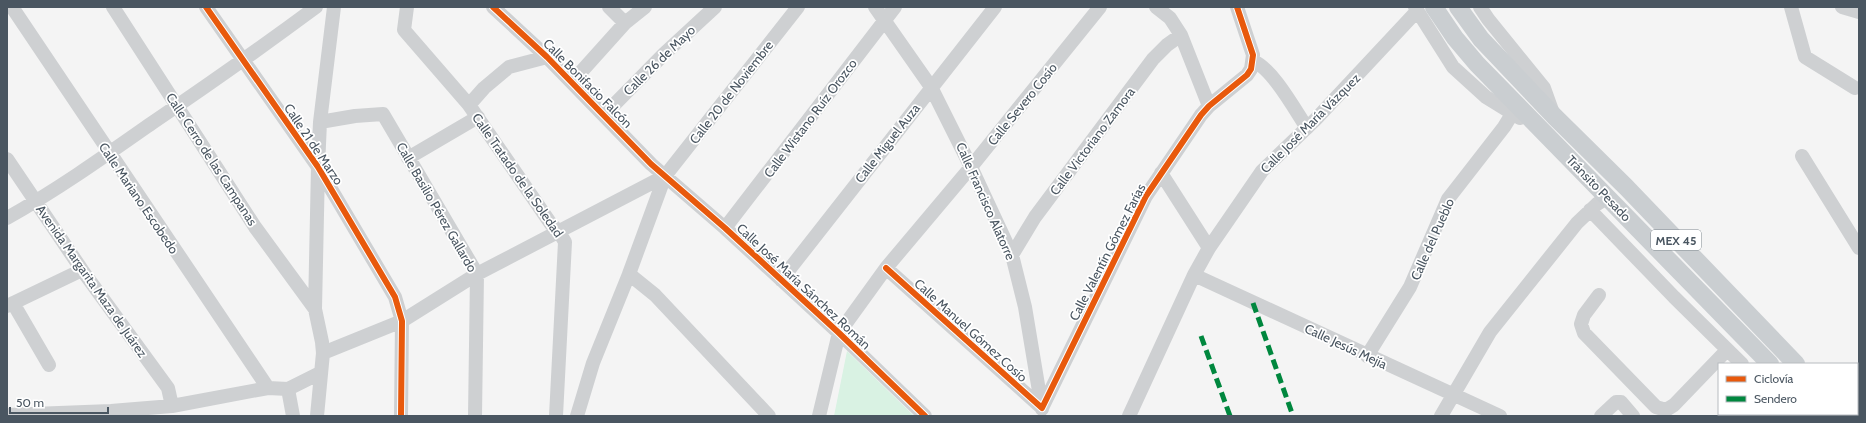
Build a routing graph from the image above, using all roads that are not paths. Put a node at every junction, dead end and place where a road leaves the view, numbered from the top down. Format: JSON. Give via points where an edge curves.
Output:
{"nodes":[{"id":1,"x":12,"y":7,"type":"edge"},
{"id":2,"x":113,"y":7,"type":"edge"},
{"id":3,"x":206,"y":7,"type":"edge"},
{"id":4,"x":316,"y":7,"type":"edge"},
{"id":5,"x":334,"y":7,"type":"edge"},
{"id":6,"x":407,"y":7,"type":"edge"},
{"id":7,"x":493,"y":7,"type":"edge"},
{"id":8,"x":609,"y":7,"type":"edge"},
{"id":9,"x":644,"y":7,"type":"edge"},
{"id":10,"x":715,"y":7,"type":"edge"},
{"id":11,"x":798,"y":7,"type":"edge"},
{"id":12,"x":875,"y":7,"type":"edge"},
{"id":13,"x":895,"y":7,"type":"edge"},
{"id":14,"x":995,"y":7,"type":"edge"},
{"id":15,"x":1100,"y":7,"type":"edge"},
{"id":16,"x":1156,"y":7,"type":"edge"},
{"id":17,"x":1237,"y":7,"type":"edge"},
{"id":18,"x":1480,"y":7,"type":"edge"},
{"id":19,"x":1792,"y":7,"type":"edge"},
{"id":20,"x":1842,"y":7,"type":"edge"},
{"id":21,"x":1422,"y":8,"type":"edge"},
{"id":22,"x":1859,"y":12,"type":"edge"},
{"id":23,"x":1462,"y":14,"type":"edge"},
{"id":24,"x":884,"y":20,"type":"junction"},
{"id":25,"x":625,"y":23,"type":"junction"},
{"id":26,"x":1181,"y":35,"type":"junction"},
{"id":27,"x":547,"y":57,"type":"junction"},
{"id":28,"x":243,"y":61,"type":"junction"},
{"id":29,"x":1253,"y":61,"type":"junction"},
{"id":30,"x":572,"y":82,"type":"junction"},
{"id":31,"x":931,"y":87,"type":"junction"},
{"id":32,"x":1855,"y":88,"type":"dead end"},
{"id":33,"x":470,"y":105,"type":"junction"},
{"id":34,"x":178,"y":106,"type":"junction"},
{"id":35,"x":1209,"y":106,"type":"junction"},
{"id":36,"x":604,"y":114,"type":"junction"},
{"id":37,"x":1512,"y":114,"type":"junction"},
{"id":38,"x":478,"y":117,"type":"junction"},
{"id":39,"x":1555,"y":117,"type":"junction"},
{"id":40,"x":320,"y":122,"type":"junction"},
{"id":41,"x":1534,"y":122,"type":"junction"},
{"id":42,"x":1307,"y":128,"type":"junction"},
{"id":43,"x":109,"y":154,"type":"junction"},
{"id":44,"x":1802,"y":156,"type":"dead end"},
{"id":45,"x":408,"y":158,"type":"junction"},
{"id":46,"x":7,"y":159,"type":"edge"},
{"id":47,"x":318,"y":167,"type":"junction"},
{"id":48,"x":971,"y":167,"type":"junction"},
{"id":49,"x":1161,"y":173,"type":"junction"},
{"id":50,"x":665,"y":176,"type":"junction"},
{"id":51,"x":1608,"y":197,"type":"junction"},
{"id":52,"x":36,"y":202,"type":"junction"},
{"id":53,"x":1590,"y":210,"type":"junction"},
{"id":54,"x":7,"y":218,"type":"edge"},
{"id":55,"x":725,"y":228,"type":"junction"},
{"id":56,"x":559,"y":232,"type":"junction"},
{"id":57,"x":1209,"y":248,"type":"junction"},
{"id":58,"x":1859,"y":248,"type":"edge"},
{"id":59,"x":1012,"y":255,"type":"junction"},
{"id":60,"x":886,"y":268,"type":"junction"},
{"id":61,"x":82,"y":270,"type":"junction"},
{"id":62,"x":477,"y":274,"type":"junction"},
{"id":63,"x":629,"y":274,"type":"junction"},
{"id":64,"x":1194,"y":275,"type":"junction"},
{"id":65,"x":781,"y":280,"type":"junction"},
{"id":66,"x":1599,"y":295,"type":"dead end"},
{"id":67,"x":10,"y":304,"type":"edge"},
{"id":68,"x":315,"y":308,"type":"junction"},
{"id":69,"x":402,"y":320,"type":"junction"},
{"id":70,"x":839,"y":333,"type":"junction"},
{"id":71,"x":1727,"y":350,"type":"junction"},
{"id":72,"x":322,"y":353,"type":"junction"},
{"id":73,"x":1367,"y":356,"type":"junction"},
{"id":74,"x":1741,"y":363,"type":"edge"},
{"id":75,"x":1769,"y":363,"type":"edge"},
{"id":76,"x":1795,"y":363,"type":"edge"},
{"id":77,"x":49,"y":365,"type":"dead end"},
{"id":78,"x":320,"y":373,"type":"junction"},
{"id":79,"x":268,"y":388,"type":"junction"},
{"id":80,"x":288,"y":389,"type":"junction"},
{"id":81,"x":1452,"y":394,"type":"junction"},
{"id":82,"x":172,"y":406,"type":"junction"},
{"id":83,"x":1042,"y":412,"type":"edge"},
{"id":84,"x":113,"y":414,"type":"edge"},
{"id":85,"x":7,"y":415,"type":"edge"},
{"id":86,"x":293,"y":416,"type":"edge"},
{"id":87,"x":317,"y":416,"type":"edge"},
{"id":88,"x":401,"y":416,"type":"edge"},
{"id":89,"x":475,"y":416,"type":"edge"},
{"id":90,"x":556,"y":416,"type":"edge"},
{"id":91,"x":577,"y":416,"type":"edge"},
{"id":92,"x":769,"y":416,"type":"edge"},
{"id":93,"x":819,"y":416,"type":"edge"},
{"id":94,"x":925,"y":416,"type":"edge"},
{"id":95,"x":1129,"y":416,"type":"edge"},
{"id":96,"x":1440,"y":416,"type":"edge"},
{"id":97,"x":1500,"y":416,"type":"edge"},
{"id":98,"x":1601,"y":416,"type":"edge"},
{"id":99,"x":1633,"y":416,"type":"edge"}],
"edges":[{"from":1,"to":43,"type":"street","name":"Calle Mariano Escobedo"},
{"from":2,"to":34,"type":"street","name":"Calle Cerro de las Campanas"},
{"from":3,"to":28,"type":"street","name":"Calle 21 de Marzo"},
{"from":4,"to":28,"type":"street"},
{"from":5,"to":40,"type":"street"},
{"from":6,"to":33,"type":"street","name":"Calle Tratado de la Soledad","via":[[404,30]]},
{"from":7,"to":27,"type":"street","name":"Calle Bonifacio Falcón"},
{"from":8,"to":25,"type":"street"},
{"from":9,"to":25,"type":"street"},
{"from":10,"to":36,"type":"street","name":"Calle 26 de Mayo"},
{"from":11,"to":50,"type":"street","name":"Calle 20 de Noviembre"},
{"from":12,"to":24,"type":"street","name":"Calle Francisco Alatorre"},
{"from":13,"to":24,"type":"street","name":"Calle Wistano Ruíz Orozco"},
{"from":14,"to":31,"type":"street","name":"Calle Miguel Auza"},
{"from":15,"to":48,"type":"street","name":"Calle Severo Cosío"},
{"from":16,"to":26,"type":"street","via":[[1170,18]]},
{"from":17,"to":29,"type":"street"},
{"from":18,"to":39,"type":"street","via":[[1544,88]]},
{"from":19,"to":32,"type":"street","via":[[1805,57]]},
{"from":20,"to":22,"type":"street"},
{"from":21,"to":37,"type":"street","via":[[1453,67],[1486,98]]},
{"from":21,"to":41,"type":"main road","name":"Tránsito Pesado","number":"MEX 45"},
{"from":21,"to":42,"type":"street","name":"Calle José María Vázquez"},
{"from":23,"to":39,"type":"main road","name":"Tránsito Pesado","number":"MEX 45"},
{"from":24,"to":31,"type":"street","name":"Calle Francisco Alatorre"},
{"from":24,"to":55,"type":"street","name":"Calle Wistano Ruíz Orozco"},
{"from":25,"to":30,"type":"street"},
{"from":26,"to":35,"type":"street"},
{"from":26,"to":59,"type":"street","name":"Calle Victoriano Zamora","via":[[1153,59],[1035,217]]},
{"from":27,"to":30,"type":"street","name":"Calle Bonifacio Falcón"},
{"from":27,"to":33,"type":"street","via":[[509,67],[484,88]]},
{"from":28,"to":34,"type":"street"},
{"from":28,"to":47,"type":"street","name":"Calle 21 de Marzo"},
{"from":29,"to":35,"type":"street","name":"Calle Valentín Gómez Farías","via":[[1247,75]]},
{"from":29,"to":42,"type":"street","via":[[1260,63],[1269,72]]},
{"from":30,"to":36,"type":"street","name":"Calle Bonifacio Falcón"},
{"from":31,"to":48,"type":"street","name":"Calle Francisco Alatorre"},
{"from":31,"to":65,"type":"street","name":"Calle Miguel Auza"},
{"from":33,"to":38,"type":"street","name":"Calle Tratado de la Soledad"},
{"from":34,"to":43,"type":"street"},
{"from":34,"to":68,"type":"street","name":"Calle Cerro de las Campanas","via":[[255,226]]},
{"from":35,"to":49,"type":"street","name":"Calle Valentín Gómez Farías"},
{"from":36,"to":50,"type":"street","name":"Calle Bonifacio Falcón"},
{"from":37,"to":41,"type":"street"},
{"from":37,"to":73,"type":"street","name":"Calle del Pueblo","via":[[1448,199],[1410,288]]},
{"from":38,"to":45,"type":"street"},
{"from":38,"to":56,"type":"street","name":"Calle Tratado de la Soledad"},
{"from":39,"to":76,"type":"main road","name":"Tránsito Pesado","number":"MEX 45"},
{"from":40,"to":45,"type":"street","name":"Calle Basilio Pérez Gallardo","via":[[384,114]]},
{"from":40,"to":47,"type":"street"},
{"from":41,"to":51,"type":"main road","name":"Tránsito Pesado","number":"MEX 45"},
{"from":42,"to":57,"type":"street","name":"Calle José María Vázquez","via":[[1262,171]]},
{"from":43,"to":52,"type":"street"},
{"from":43,"to":79,"type":"street","name":"Calle Mariano Escobedo"},
{"from":44,"to":58,"type":"street"},
{"from":45,"to":62,"type":"street","name":"Calle Basilio Pérez Gallardo"},
{"from":46,"to":52,"type":"street","name":"Avenida Margarita Maza de Juárez"},
{"from":47,"to":68,"type":"street"},
{"from":47,"to":69,"type":"street","name":"Calle 21 de Marzo","via":[[395,297]]},
{"from":48,"to":59,"type":"street","name":"Calle Francisco Alatorre"},
{"from":48,"to":60,"type":"street","name":"Calle Severo Cosío"},
{"from":49,"to":57,"type":"street"},
{"from":49,"to":83,"type":"street","name":"Calle Valentín Gómez Farías","via":[[1146,196]]},
{"from":50,"to":55,"type":"street","name":"Calle José María Sánchez Román"},
{"from":50,"to":56,"type":"street"},
{"from":50,"to":63,"type":"street"},
{"from":51,"to":53,"type":"street"},
{"from":51,"to":75,"type":"main road","name":"Tránsito Pesado","number":"MEX 45"},
{"from":52,"to":54,"type":"street"},
{"from":52,"to":61,"type":"street","name":"Avenida Margarita Maza de Juárez"},
{"from":53,"to":71,"type":"street"},
{"from":53,"to":81,"type":"street","via":[[1490,332]]},
{"from":55,"to":65,"type":"street","name":"Calle José María Sánchez Román"},
{"from":56,"to":62,"type":"street"},
{"from":56,"to":90,"type":"street","name":"Calle Tratado de la Soledad","via":[[565,242]]},
{"from":57,"to":64,"type":"street","name":"Calle José María Vázquez"},
{"from":59,"to":83,"type":"street","name":"Calle Francisco Alatorre","via":[[1025,307]]},
{"from":60,"to":70,"type":"street","name":"Calle Severo Cosío"},
{"from":60,"to":83,"type":"street","name":"Calle Manuel Gómez Cosío"},
{"from":61,"to":67,"type":"street"},
{"from":61,"to":82,"type":"street","name":"Avenida Margarita Maza de Juárez","via":[[168,388]]},
{"from":62,"to":69,"type":"street"},
{"from":62,"to":89,"type":"street","name":"Calle Basilio Pérez Gallardo"},
{"from":63,"to":91,"type":"street","via":[[593,364]]},
{"from":63,"to":92,"type":"street","via":[[655,295]]},
{"from":64,"to":73,"type":"street","name":"Calle Jesús Mejía"},
{"from":64,"to":95,"type":"street","name":"Calle José María Vázquez"},
{"from":65,"to":70,"type":"street","name":"Calle José María Sánchez Román"},
{"from":66,"to":71,"type":"street","via":[[1584,316],[1581,324],[1584,333],[1656,407],[1666,410],[1674,405]]},
{"from":67,"to":77,"type":"street"},
{"from":68,"to":72,"type":"street"},
{"from":69,"to":72,"type":"street"},
{"from":69,"to":88,"type":"street","name":"Calle 21 de Marzo"},
{"from":70,"to":93,"type":"street"},
{"from":70,"to":94,"type":"street","name":"Calle José María Sánchez Román"},
{"from":71,"to":74,"type":"street"},
{"from":72,"to":78,"type":"street"},
{"from":73,"to":81,"type":"street","name":"Calle Jesús Mejía"},
{"from":78,"to":80,"type":"street"},
{"from":78,"to":87,"type":"street"},
{"from":79,"to":80,"type":"street"},
{"from":79,"to":82,"type":"street"},
{"from":80,"to":86,"type":"street"},
{"from":81,"to":96,"type":"street"},
{"from":81,"to":97,"type":"street","name":"Calle Jesús Mejía"},
{"from":82,"to":84,"type":"street"},
{"from":84,"to":85,"type":"street"},
{"from":98,"to":99,"type":"street","via":[[1616,402],[1621,402]]}]}
